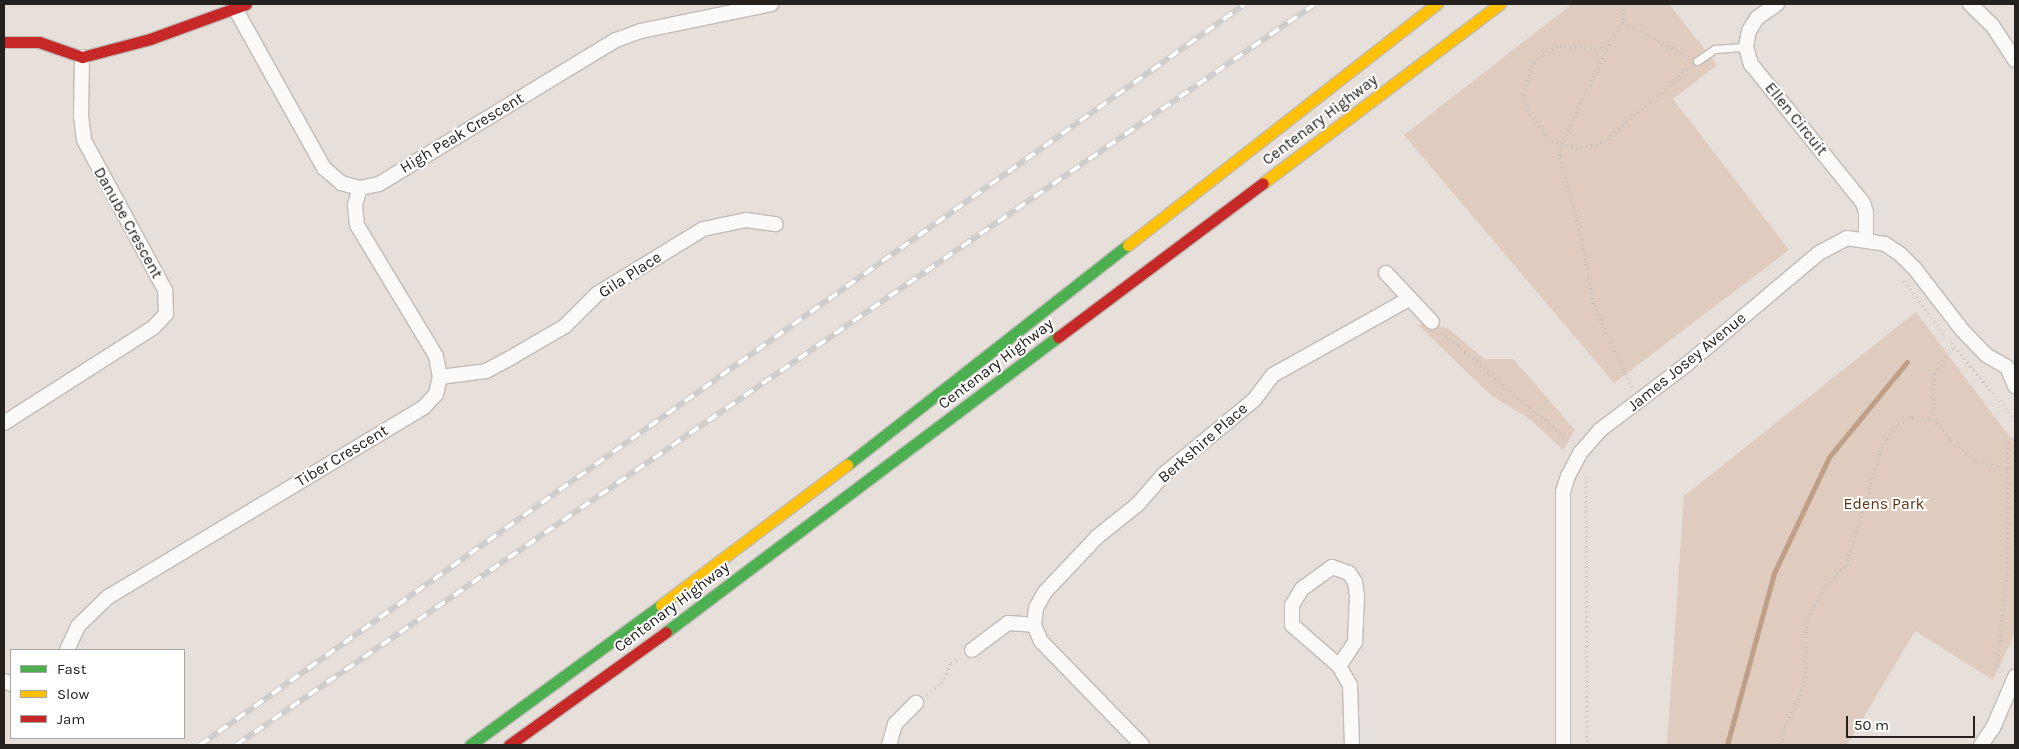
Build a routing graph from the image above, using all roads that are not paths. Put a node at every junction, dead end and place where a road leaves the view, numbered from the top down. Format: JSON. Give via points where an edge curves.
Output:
{"nodes":[{"id":1,"x":771,"y":4,"type":"edge"},
{"id":2,"x":1437,"y":4,"type":"edge"},
{"id":3,"x":1500,"y":4,"type":"edge"},
{"id":4,"x":1777,"y":4,"type":"edge"},
{"id":5,"x":1970,"y":4,"type":"edge"},
{"id":6,"x":241,"y":7,"type":"edge"},
{"id":7,"x":4,"y":42,"type":"edge"},
{"id":8,"x":1746,"y":48,"type":"junction"},
{"id":9,"x":82,"y":58,"type":"junction"},
{"id":10,"x":2015,"y":60,"type":"edge"},
{"id":11,"x":1697,"y":61,"type":"road end"},
{"id":12,"x":360,"y":188,"type":"junction"},
{"id":13,"x":776,"y":224,"type":"dead end"},
{"id":14,"x":1866,"y":239,"type":"junction"},
{"id":15,"x":1386,"y":273,"type":"dead end"},
{"id":16,"x":1409,"y":299,"type":"junction"},
{"id":17,"x":1432,"y":322,"type":"road end"},
{"id":18,"x":2011,"y":365,"type":"edge"},
{"id":19,"x":440,"y":377,"type":"junction"},
{"id":20,"x":2015,"y":386,"type":"edge"},
{"id":21,"x":4,"y":422,"type":"edge"},
{"id":22,"x":1034,"y":626,"type":"junction"},
{"id":23,"x":662,"y":636,"type":"junction"},
{"id":24,"x":67,"y":649,"type":"edge"},
{"id":25,"x":972,"y":650,"type":"road end"},
{"id":26,"x":1339,"y":666,"type":"junction"},
{"id":27,"x":2013,"y":682,"type":"edge"},
{"id":28,"x":595,"y":699,"type":"dead end"},
{"id":29,"x":916,"y":703,"type":"road end"},
{"id":30,"x":470,"y":745,"type":"edge"},
{"id":31,"x":510,"y":745,"type":"edge"},
{"id":32,"x":888,"y":745,"type":"edge"},
{"id":33,"x":1142,"y":745,"type":"edge"},
{"id":34,"x":1352,"y":745,"type":"edge"},
{"id":35,"x":1563,"y":745,"type":"edge"},
{"id":36,"x":1981,"y":745,"type":"edge"}],
"edges":[{"from":1,"to":12,"type":"street","name":"High Peak Crescent","via":[[641,31],[616,40],[379,184]]},
{"from":2,"to":30,"type":"main road","name":"Centenary Highway","via":[[776,521]]},
{"from":3,"to":23,"type":"main road","name":"Centenary Highway"},
{"from":4,"to":8,"type":"street","via":[[1757,18],[1749,31]]},
{"from":5,"to":10,"type":"street","via":[[1992,25]]},
{"from":6,"to":9,"type":"main road"},
{"from":6,"to":12,"type":"street","via":[[324,168],[341,183]]},
{"from":7,"to":9,"type":"main road","via":[[39,42]]},
{"from":8,"to":11,"type":"lane","via":[[1715,49]]},
{"from":8,"to":14,"type":"street","name":"Ellen Circuit","via":[[1751,64],[1863,203]]},
{"from":9,"to":21,"type":"street","name":"Danube Crescent","via":[[84,140],[166,290],[166,314],[154,327]]},
{"from":12,"to":19,"type":"street","via":[[356,205],[357,225],[436,356]]},
{"from":13,"to":19,"type":"street","name":"Gila Place","via":[[746,220],[703,229],[597,294],[565,326],[512,357],[486,371]]},
{"from":14,"to":18,"type":"street","name":"James Josey Avenue","via":[[1885,244],[1900,254],[1963,332],[1986,355]]},
{"from":14,"to":35,"type":"street","name":"James Josey Avenue","via":[[1847,238],[1819,253],[1600,430],[1581,452],[1562,492]]},
{"from":15,"to":16,"type":"street"},
{"from":16,"to":17,"type":"street"},
{"from":16,"to":22,"type":"street","name":"Berkshire Place","via":[[1273,376],[1254,400],[1163,475],[1138,504],[1097,536],[1045,592],[1036,608]]},
{"from":18,"to":20,"type":"street","name":"James Josey Avenue"},
{"from":19,"to":24,"type":"street","name":"Tiber Crescent","via":[[436,394],[424,406],[108,597],[78,626]]},
{"from":22,"to":25,"type":"street","via":[[1008,623]]},
{"from":22,"to":33,"type":"street","via":[[1055,658],[1085,683]]},
{"from":23,"to":28,"type":"main road","via":[[648,656]]},
{"from":23,"to":31,"type":"main road","name":"Centenary Highway"},
{"from":26,"to":26,"type":"street","via":[[1292,625],[1292,605],[1302,589],[1332,567],[1349,573],[1356,582],[1357,596],[1355,642]]},
{"from":26,"to":34,"type":"street","via":[[1350,685]]},
{"from":27,"to":36,"type":"street","via":[[1993,728]]},
{"from":29,"to":32,"type":"street","via":[[895,724]]}]}
